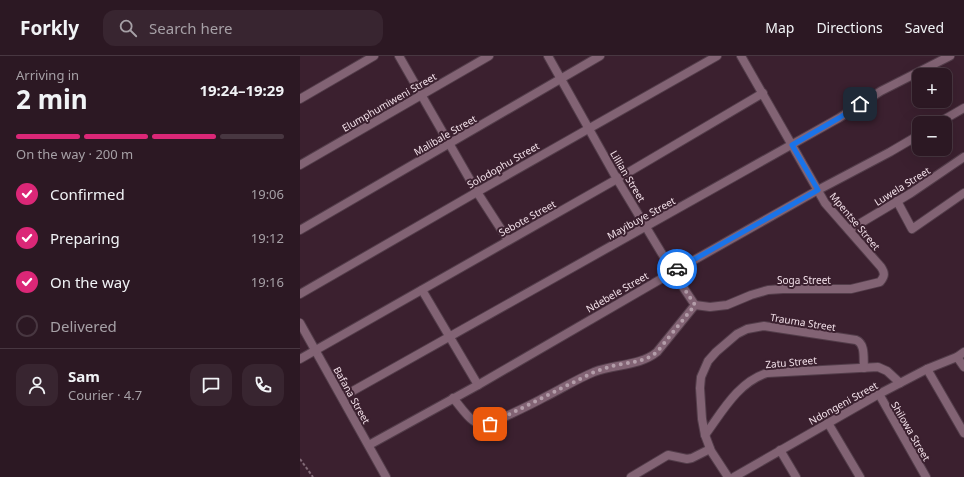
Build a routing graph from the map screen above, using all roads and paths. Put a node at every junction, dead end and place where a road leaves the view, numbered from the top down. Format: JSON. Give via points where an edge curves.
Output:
{"nodes":[{"id":1,"x":374,"y":56,"type":"edge"},
{"id":2,"x":399,"y":56,"type":"edge"},
{"id":3,"x":489,"y":56,"type":"edge"},
{"id":4,"x":548,"y":56,"type":"edge"},
{"id":5,"x":600,"y":56,"type":"edge"},
{"id":6,"x":717,"y":56,"type":"edge"},
{"id":7,"x":741,"y":56,"type":"edge"},
{"id":8,"x":950,"y":56,"type":"edge"},
{"id":9,"x":561,"y":79,"type":"junction"},
{"id":10,"x":763,"y":93,"type":"junction"},
{"id":11,"x":421,"y":95,"type":"junction"},
{"id":12,"x":300,"y":99,"type":"edge"},
{"id":13,"x":964,"y":108,"type":"edge"},
{"id":14,"x":950,"y":116,"type":"edge"},
{"id":15,"x":588,"y":129,"type":"junction"},
{"id":16,"x":912,"y":139,"type":"edge"},
{"id":17,"x":449,"y":144,"type":"junction"},
{"id":18,"x":792,"y":145,"type":"junction"},
{"id":19,"x":964,"y":157,"type":"edge"},
{"id":20,"x":300,"y":165,"type":"edge"},
{"id":21,"x":617,"y":179,"type":"junction"},
{"id":22,"x":818,"y":190,"type":"junction"},
{"id":23,"x":477,"y":192,"type":"junction"},
{"id":24,"x":964,"y":193,"type":"edge"},
{"id":25,"x":897,"y":202,"type":"junction"},
{"id":26,"x":647,"y":226,"type":"junction"},
{"id":27,"x":300,"y":230,"type":"edge"},
{"id":28,"x":849,"y":230,"type":"junction"},
{"id":29,"x":508,"y":240,"type":"junction"},
{"id":30,"x":673,"y":272,"type":"junction"},
{"id":31,"x":884,"y":272,"type":"joint"},
{"id":32,"x":422,"y":290,"type":"junction"},
{"id":33,"x":300,"y":294,"type":"edge"},
{"id":34,"x":695,"y":305,"type":"junction"},
{"id":35,"x":300,"y":323,"type":"edge"},
{"id":36,"x":451,"y":337,"type":"junction"},
{"id":37,"x":316,"y":351,"type":"junction"},
{"id":38,"x":960,"y":355,"type":"edge"},
{"id":39,"x":300,"y":359,"type":"edge"},
{"id":40,"x":964,"y":366,"type":"edge"},
{"id":41,"x":864,"y":368,"type":"junction"},
{"id":42,"x":927,"y":369,"type":"junction"},
{"id":43,"x":900,"y":383,"type":"junction"},
{"id":44,"x":478,"y":385,"type":"junction"},
{"id":45,"x":879,"y":394,"type":"junction"},
{"id":46,"x":342,"y":397,"type":"junction"},
{"id":47,"x":453,"y":398,"type":"junction"},
{"id":48,"x":828,"y":423,"type":"junction"},
{"id":49,"x":964,"y":433,"type":"edge"},
{"id":50,"x":704,"y":435,"type":"junction"},
{"id":51,"x":369,"y":445,"type":"junction"},
{"id":52,"x":710,"y":449,"type":"junction"},
{"id":53,"x":780,"y":450,"type":"junction"},
{"id":54,"x":300,"y":459,"type":"edge"},
{"id":55,"x":313,"y":477,"type":"edge"},
{"id":56,"x":386,"y":477,"type":"edge"},
{"id":57,"x":632,"y":477,"type":"edge"},
{"id":58,"x":728,"y":477,"type":"edge"},
{"id":59,"x":734,"y":477,"type":"edge"},
{"id":60,"x":796,"y":477,"type":"edge"},
{"id":61,"x":860,"y":477,"type":"edge"},
{"id":62,"x":926,"y":477,"type":"edge"}],
"edges":[{"from":1,"to":12,"type":"street"},
{"from":2,"to":11,"type":"street"},
{"from":3,"to":11,"type":"street","name":"Elumphumiweni Street"},
{"from":4,"to":9,"type":"street","name":"Lillian Street"},
{"from":5,"to":9,"type":"street","name":"Malibale Street"},
{"from":6,"to":15,"type":"street","name":"Solodophu Street"},
{"from":7,"to":10,"type":"street","name":"Mpentse Street"},
{"from":8,"to":18,"type":"street","name":"Mayibuye Street","via":[[881,91]]},
{"from":9,"to":15,"type":"street","name":"Lillian Street"},
{"from":9,"to":17,"type":"street","name":"Malibale Street"},
{"from":10,"to":18,"type":"street","name":"Mpentse Street"},
{"from":10,"to":21,"type":"street","name":"Sebote Street"},
{"from":11,"to":17,"type":"street"},
{"from":11,"to":20,"type":"street","name":"Elumphumiweni Street"},
{"from":13,"to":14,"type":"street"},
{"from":15,"to":21,"type":"street","name":"Lillian Street"},
{"from":15,"to":23,"type":"street","name":"Solodophu Street"},
{"from":16,"to":22,"type":"street","name":"Ndebele Street"},
{"from":17,"to":23,"type":"street"},
{"from":17,"to":27,"type":"street","name":"Malibale Street"},
{"from":18,"to":22,"type":"street","name":"Mpentse Street"},
{"from":18,"to":26,"type":"street","name":"Mayibuye Street"},
{"from":19,"to":25,"type":"street","name":"Luwela Street"},
{"from":21,"to":26,"type":"street","name":"Lillian Street"},
{"from":21,"to":29,"type":"street","name":"Sebote Street"},
{"from":22,"to":28,"type":"street","name":"Mpentse Street","via":[[828,208]]},
{"from":22,"to":30,"type":"street","name":"Ndebele Street"},
{"from":23,"to":29,"type":"street"},
{"from":23,"to":33,"type":"street","name":"Solodophu Street"},
{"from":24,"to":25,"type":"street","via":[[912,229]]},
{"from":25,"to":28,"type":"street","name":"Luwela Street"},
{"from":26,"to":30,"type":"street","name":"Lillian Street"},
{"from":26,"to":36,"type":"street","name":"Mayibuye Street"},
{"from":28,"to":31,"type":"street","name":"Mpentse Street"},
{"from":29,"to":32,"type":"street","name":"Sebote Street"},
{"from":30,"to":34,"type":"street","name":"Lillian Street"},
{"from":30,"to":44,"type":"street","name":"Ndebele Street"},
{"from":31,"to":34,"type":"street","name":"Soga Street","via":[[880,282],[851,289],[775,289],[750,295],[726,305]]},
{"from":32,"to":36,"type":"street"},
{"from":32,"to":37,"type":"street","name":"Sebote Street"},
{"from":34,"to":47,"type":"street","via":[[651,357],[592,373],[490,424],[475,423]]},
{"from":35,"to":37,"type":"street","name":"Bafana Street"},
{"from":36,"to":44,"type":"street"},
{"from":36,"to":46,"type":"street","name":"Mayibuye Street"},
{"from":37,"to":39,"type":"street","name":"Sebote Street"},
{"from":37,"to":46,"type":"street","name":"Bafana Street"},
{"from":38,"to":40,"type":"street"},
{"from":38,"to":42,"type":"street","name":"Ndongeni Street"},
{"from":41,"to":43,"type":"street","name":"Zatu Street","via":[[883,369]]},
{"from":41,"to":50,"type":"street","name":"Zatu Street","via":[[760,375],[735,395]]},
{"from":41,"to":50,"type":"street","name":"Trauma Street","via":[[860,341],[772,326],[755,326],[747,329],[716,352],[704,369],[700,388]]},
{"from":42,"to":43,"type":"street","name":"Ndongeni Street"},
{"from":42,"to":49,"type":"street"},
{"from":43,"to":45,"type":"street","name":"Ndongeni Street"},
{"from":44,"to":47,"type":"street","name":"Ndebele Street"},
{"from":45,"to":48,"type":"street","name":"Ndongeni Street"},
{"from":45,"to":62,"type":"street","name":"Shilowa Street"},
{"from":46,"to":51,"type":"street","name":"Bafana Street"},
{"from":47,"to":51,"type":"street","name":"Ndebele Street"},
{"from":48,"to":53,"type":"street","name":"Ndongeni Street"},
{"from":48,"to":61,"type":"street"},
{"from":50,"to":52,"type":"street","name":"Trauma Street"},
{"from":51,"to":56,"type":"street","name":"Bafana Street"},
{"from":52,"to":57,"type":"street","via":[[687,459],[668,455]]},
{"from":52,"to":58,"type":"street","name":"Trauma Street"},
{"from":53,"to":59,"type":"street","name":"Ndongeni Street"},
{"from":53,"to":60,"type":"street"},
{"from":54,"to":55,"type":"path"}]}
